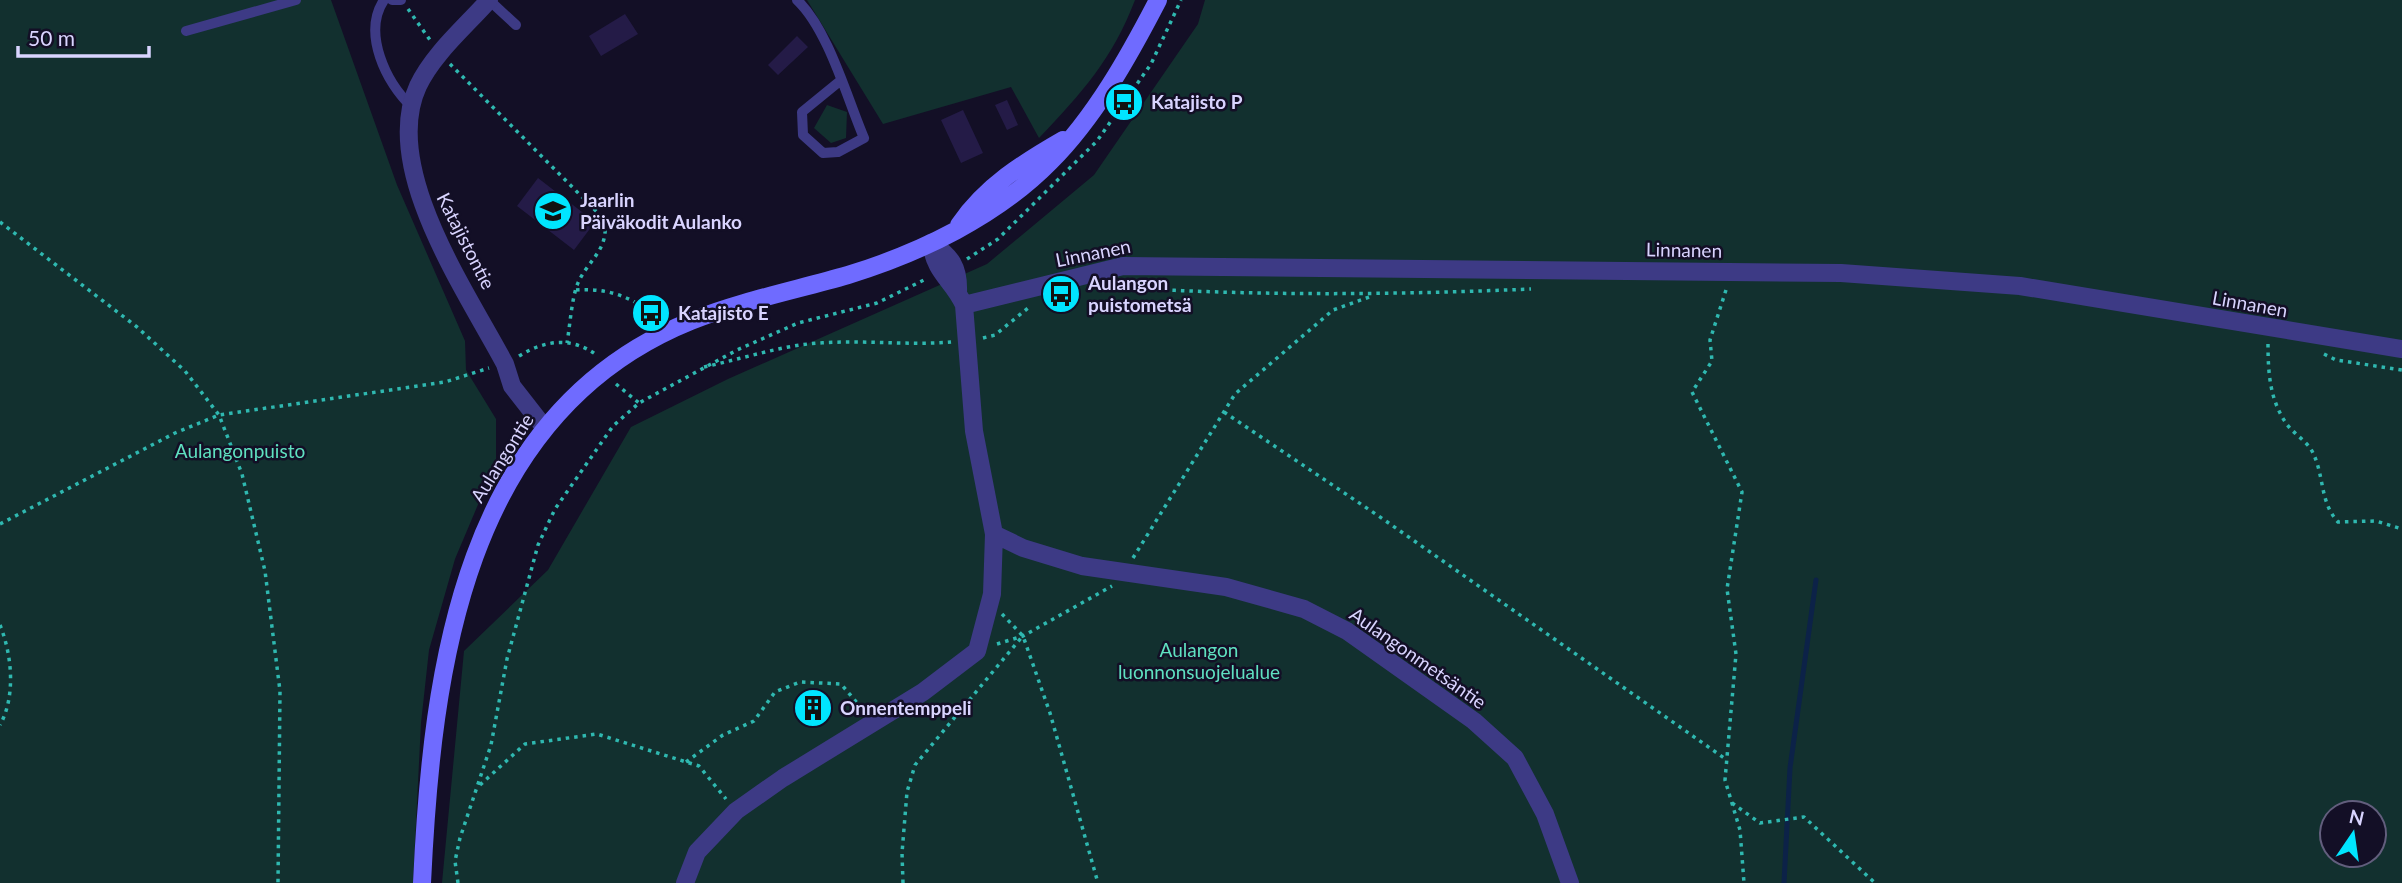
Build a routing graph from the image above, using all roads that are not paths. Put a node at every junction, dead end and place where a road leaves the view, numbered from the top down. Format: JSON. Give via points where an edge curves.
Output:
{"nodes":[{"id":1,"x":289,"y":0,"type":"edge"},
{"id":2,"x":296,"y":0,"type":"edge"},
{"id":3,"x":384,"y":0,"type":"edge"},
{"id":4,"x":393,"y":0,"type":"edge"},
{"id":5,"x":401,"y":0,"type":"edge"},
{"id":6,"x":489,"y":0,"type":"edge"},
{"id":7,"x":797,"y":0,"type":"edge"},
{"id":8,"x":1158,"y":0,"type":"edge"},
{"id":9,"x":516,"y":25,"type":"dead end"},
{"id":10,"x":186,"y":31,"type":"dead end"},
{"id":11,"x":839,"y":81,"type":"junction"},
{"id":12,"x":412,"y":107,"type":"junction"},
{"id":13,"x":931,"y":243,"type":"junction"},
{"id":14,"x":961,"y":298,"type":"junction"},
{"id":15,"x":2402,"y":349,"type":"edge"},
{"id":16,"x":544,"y":427,"type":"junction"},
{"id":17,"x":995,"y":534,"type":"junction"},
{"id":18,"x":422,"y":883,"type":"edge"},
{"id":19,"x":685,"y":883,"type":"edge"},
{"id":20,"x":1570,"y":883,"type":"edge"}],
"edges":[{"from":1,"to":2,"type":"lane"},
{"from":1,"to":10,"type":"lane"},
{"from":3,"to":12,"type":"lane","via":[[376,20],[378,48],[398,94]]},
{"from":4,"to":5,"type":"lane"},
{"from":6,"to":9,"type":"lane"},
{"from":6,"to":12,"type":"street","name":"Katajistontie","via":[[427,69]]},
{"from":7,"to":11,"type":"lane","via":[[811,18]]},
{"from":8,"to":13,"type":"street","name":"Aulangontie","via":[[1117,76],[1072,135],[996,183],[976,200],[958,227]]},
{"from":11,"to":11,"type":"lane","via":[[864,138],[838,152],[823,153],[803,135],[802,113]]},
{"from":12,"to":16,"type":"street","name":"Katajistontie","via":[[407,149],[417,191],[512,386]]},
{"from":13,"to":14,"type":"street","via":[[956,265]]},
{"from":13,"to":16,"type":"street","name":"Aulangontie","via":[[849,274],[689,321],[626,355],[579,391]]},
{"from":14,"to":15,"type":"street","name":"Linnanen","via":[[1123,265],[1841,273],[2020,286]]},
{"from":14,"to":17,"type":"street","via":[[974,431]]},
{"from":16,"to":18,"type":"street","name":"Aulangontie","via":[[484,530],[452,625],[434,719]]},
{"from":17,"to":19,"type":"street","via":[[990,600],[977,651],[923,692],[736,811],[697,852]]},
{"from":17,"to":20,"type":"street","name":"Aulangonmetsäntie","via":[[1082,566],[1226,587],[1304,609],[1347,631],[1474,721],[1515,758],[1541,805]]}]}
